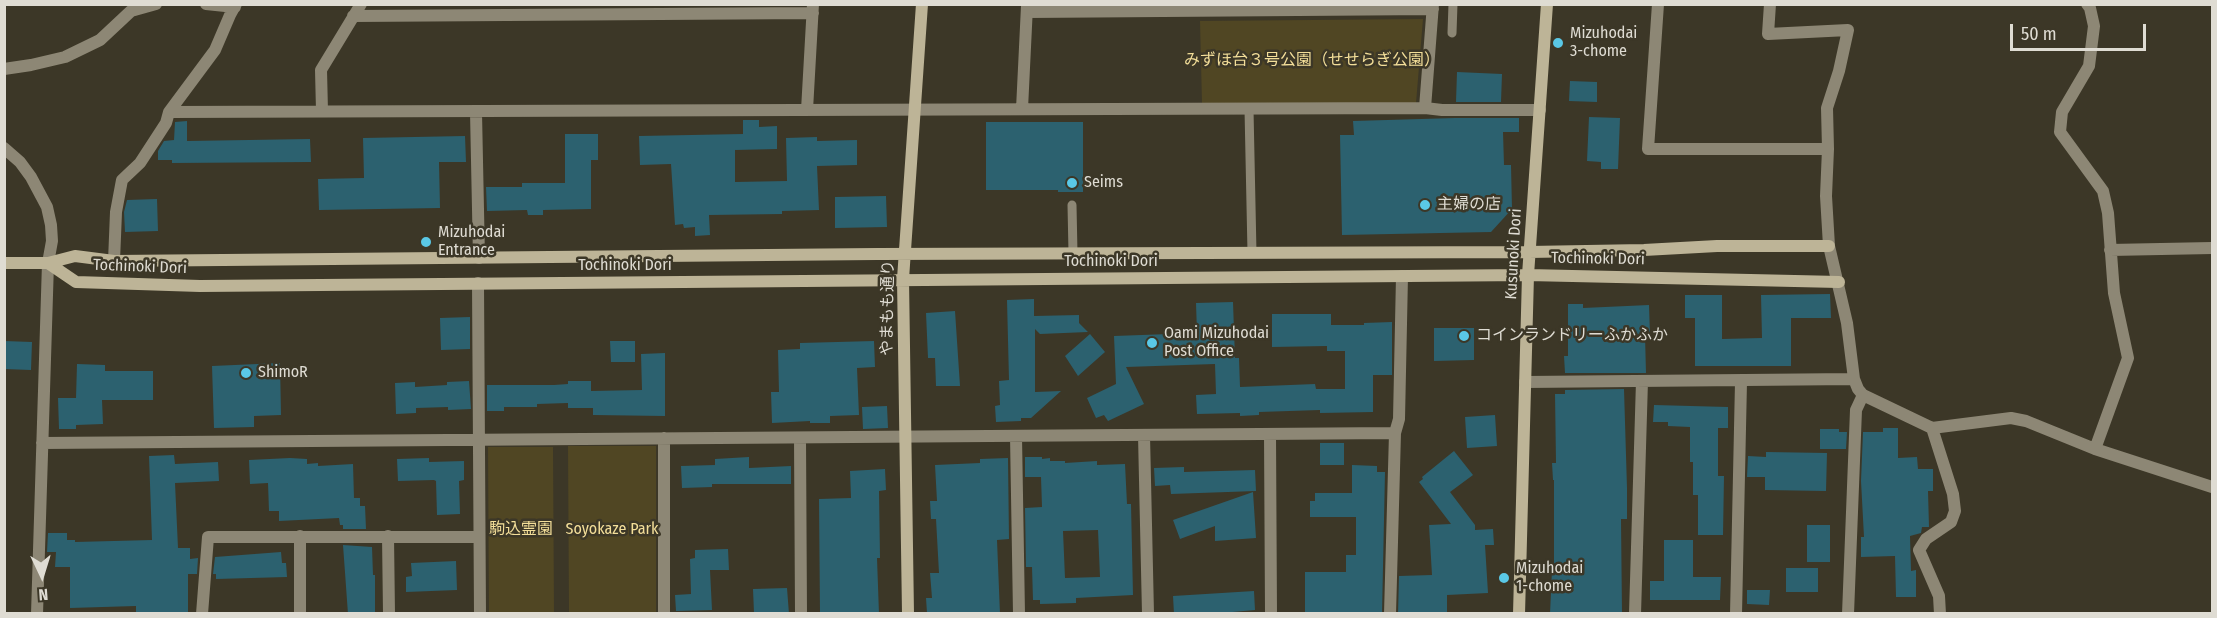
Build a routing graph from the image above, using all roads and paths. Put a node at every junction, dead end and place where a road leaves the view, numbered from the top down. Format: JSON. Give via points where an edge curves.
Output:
{"nodes":[{"id":1,"x":156,"y":4,"type":"edge"},
{"id":2,"x":206,"y":4,"type":"edge"},
{"id":3,"x":361,"y":4,"type":"edge"},
{"id":4,"x":922,"y":4,"type":"edge"},
{"id":5,"x":1453,"y":4,"type":"edge"},
{"id":6,"x":1547,"y":4,"type":"edge"},
{"id":7,"x":1658,"y":4,"type":"edge"},
{"id":8,"x":1770,"y":4,"type":"edge"},
{"id":9,"x":2087,"y":4,"type":"edge"},
{"id":10,"x":236,"y":6,"type":"edge"},
{"id":11,"x":1433,"y":7,"type":"edge"},
{"id":12,"x":1027,"y":8,"type":"edge"},
{"id":13,"x":813,"y":9,"type":"edge"},
{"id":14,"x":353,"y":16,"type":"junction"},
{"id":15,"x":1452,"y":33,"type":"dead end"},
{"id":16,"x":4,"y":69,"type":"edge"},
{"id":17,"x":1425,"y":108,"type":"junction"},
{"id":18,"x":1022,"y":109,"type":"junction"},
{"id":19,"x":1249,"y":109,"type":"junction"},
{"id":20,"x":807,"y":110,"type":"junction"},
{"id":21,"x":1540,"y":110,"type":"junction"},
{"id":22,"x":322,"y":111,"type":"junction"},
{"id":23,"x":476,"y":111,"type":"junction"},
{"id":24,"x":916,"y":111,"type":"junction"},
{"id":25,"x":169,"y":112,"type":"junction"},
{"id":26,"x":4,"y":148,"type":"edge"},
{"id":27,"x":1828,"y":149,"type":"junction"},
{"id":28,"x":1072,"y":205,"type":"dead end"},
{"id":29,"x":1829,"y":246,"type":"junction"},
{"id":30,"x":2212,"y":248,"type":"edge"},
{"id":31,"x":2110,"y":250,"type":"junction"},
{"id":32,"x":1529,"y":252,"type":"junction"},
{"id":33,"x":1073,"y":253,"type":"junction"},
{"id":34,"x":1252,"y":253,"type":"junction"},
{"id":35,"x":905,"y":254,"type":"junction"},
{"id":36,"x":479,"y":258,"type":"junction"},
{"id":37,"x":114,"y":261,"type":"junction"},
{"id":38,"x":4,"y":263,"type":"edge"},
{"id":39,"x":48,"y":264,"type":"junction"},
{"id":40,"x":1528,"y":275,"type":"junction"},
{"id":41,"x":1402,"y":276,"type":"junction"},
{"id":42,"x":903,"y":279,"type":"junction"},
{"id":43,"x":1839,"y":282,"type":"junction"},
{"id":44,"x":478,"y":283,"type":"junction"},
{"id":45,"x":1854,"y":380,"type":"junction"},
{"id":46,"x":1642,"y":381,"type":"junction"},
{"id":47,"x":1525,"y":382,"type":"junction"},
{"id":48,"x":1741,"y":382,"type":"junction"},
{"id":49,"x":1863,"y":395,"type":"junction"},
{"id":50,"x":1932,"y":428,"type":"junction"},
{"id":51,"x":1395,"y":433,"type":"junction"},
{"id":52,"x":1270,"y":434,"type":"junction"},
{"id":53,"x":1144,"y":435,"type":"junction"},
{"id":54,"x":1016,"y":436,"type":"junction"},
{"id":55,"x":664,"y":438,"type":"junction"},
{"id":56,"x":800,"y":438,"type":"junction"},
{"id":57,"x":904,"y":438,"type":"junction"},
{"id":58,"x":480,"y":439,"type":"junction"},
{"id":59,"x":42,"y":443,"type":"junction"},
{"id":60,"x":2095,"y":449,"type":"junction"},
{"id":61,"x":2212,"y":487,"type":"edge"},
{"id":62,"x":300,"y":536,"type":"junction"},
{"id":63,"x":388,"y":536,"type":"junction"},
{"id":64,"x":478,"y":537,"type":"junction"},
{"id":65,"x":37,"y":614,"type":"edge"},
{"id":66,"x":202,"y":614,"type":"edge"},
{"id":67,"x":300,"y":614,"type":"edge"},
{"id":68,"x":389,"y":614,"type":"edge"},
{"id":69,"x":480,"y":614,"type":"edge"},
{"id":70,"x":664,"y":614,"type":"edge"},
{"id":71,"x":801,"y":614,"type":"edge"},
{"id":72,"x":908,"y":614,"type":"edge"},
{"id":73,"x":1019,"y":614,"type":"edge"},
{"id":74,"x":1148,"y":614,"type":"edge"},
{"id":75,"x":1271,"y":614,"type":"edge"},
{"id":76,"x":1390,"y":614,"type":"edge"},
{"id":77,"x":1520,"y":614,"type":"edge"},
{"id":78,"x":1635,"y":614,"type":"edge"},
{"id":79,"x":1736,"y":614,"type":"edge"},
{"id":80,"x":1848,"y":614,"type":"edge"},
{"id":81,"x":1941,"y":614,"type":"edge"}],
"edges":[{"from":1,"to":16,"type":"street","via":[[131,12],[100,40],[64,57]]},
{"from":2,"to":10,"type":"street"},
{"from":3,"to":14,"type":"street"},
{"from":4,"to":24,"type":"street","name":"やまもも通り"},
{"from":5,"to":15,"type":"lane"},
{"from":6,"to":21,"type":"street","name":"Kusunoki Dori"},
{"from":7,"to":27,"type":"street","via":[[1648,148]]},
{"from":8,"to":27,"type":"street","via":[[1768,34],[1848,30],[1827,108]]},
{"from":9,"to":31,"type":"street","via":[[2094,26],[2089,66],[2062,112],[2060,132],[2103,191]]},
{"from":10,"to":25,"type":"street","via":[[215,50]]},
{"from":11,"to":12,"type":"street"},
{"from":11,"to":17,"type":"street"},
{"from":12,"to":18,"type":"street"},
{"from":13,"to":14,"type":"street"},
{"from":13,"to":20,"type":"street"},
{"from":14,"to":22,"type":"street","via":[[321,70]]},
{"from":17,"to":19,"type":"street"},
{"from":17,"to":21,"type":"street"},
{"from":18,"to":19,"type":"street"},
{"from":18,"to":24,"type":"street"},
{"from":19,"to":34,"type":"lane"},
{"from":20,"to":23,"type":"street"},
{"from":20,"to":24,"type":"street"},
{"from":21,"to":32,"type":"street","name":"Kusunoki Dori"},
{"from":22,"to":23,"type":"street"},
{"from":22,"to":25,"type":"street"},
{"from":23,"to":36,"type":"street"},
{"from":24,"to":35,"type":"street","name":"やまもも通り"},
{"from":25,"to":37,"type":"street","via":[[140,164],[122,180]]},
{"from":26,"to":39,"type":"street","via":[[31,177],[47,207],[52,240]]},
{"from":27,"to":29,"type":"street"},
{"from":28,"to":33,"type":"lane"},
{"from":29,"to":32,"type":"street","name":"Tochinoki Dori"},
{"from":29,"to":43,"type":"street"},
{"from":30,"to":31,"type":"street"},
{"from":31,"to":60,"type":"street","via":[[2128,358]]},
{"from":32,"to":34,"type":"street","name":"Tochinoki Dori"},
{"from":32,"to":40,"type":"street","name":"Kusunoki Dori"},
{"from":33,"to":34,"type":"street","name":"Tochinoki Dori"},
{"from":33,"to":35,"type":"street","name":"Tochinoki Dori"},
{"from":35,"to":36,"type":"street","name":"Tochinoki Dori"},
{"from":35,"to":42,"type":"street","name":"やまもも通り"},
{"from":36,"to":37,"type":"street","name":"Tochinoki Dori"},
{"from":37,"to":39,"type":"street","name":"Tochinoki Dori","via":[[75,256]]},
{"from":38,"to":39,"type":"street"},
{"from":39,"to":44,"type":"street","name":"Tochinoki Dori","via":[[76,282],[200,286]]},
{"from":39,"to":59,"type":"street"},
{"from":40,"to":41,"type":"street","name":"Tochinoki Dori"},
{"from":40,"to":43,"type":"street","name":"Tochinoki Dori"},
{"from":40,"to":47,"type":"street","name":"Kusunoki Dori"},
{"from":41,"to":42,"type":"street","name":"Tochinoki Dori"},
{"from":41,"to":51,"type":"street","via":[[1399,419]]},
{"from":42,"to":44,"type":"street","name":"Tochinoki Dori"},
{"from":42,"to":57,"type":"street","name":"やまもも通り"},
{"from":43,"to":45,"type":"street"},
{"from":44,"to":58,"type":"street"},
{"from":45,"to":48,"type":"street"},
{"from":45,"to":49,"type":"street"},
{"from":46,"to":47,"type":"street"},
{"from":46,"to":48,"type":"street"},
{"from":46,"to":78,"type":"street"},
{"from":47,"to":77,"type":"street","name":"Kusunoki Dori"},
{"from":48,"to":79,"type":"street"},
{"from":49,"to":50,"type":"street"},
{"from":49,"to":80,"type":"street","via":[[1856,410]]},
{"from":50,"to":60,"type":"street","via":[[2011,418]]},
{"from":50,"to":81,"type":"street","via":[[1955,511],[1950,522],[1926,539],[1919,550],[1939,596]]},
{"from":51,"to":52,"type":"street"},
{"from":51,"to":76,"type":"street"},
{"from":52,"to":53,"type":"street"},
{"from":52,"to":75,"type":"street"},
{"from":53,"to":54,"type":"street"},
{"from":53,"to":74,"type":"street"},
{"from":54,"to":57,"type":"street"},
{"from":54,"to":73,"type":"street"},
{"from":55,"to":56,"type":"street"},
{"from":55,"to":58,"type":"street"},
{"from":55,"to":70,"type":"street"},
{"from":56,"to":57,"type":"street"},
{"from":56,"to":71,"type":"street"},
{"from":57,"to":72,"type":"street","name":"やまもも通り"},
{"from":58,"to":59,"type":"street"},
{"from":58,"to":64,"type":"street"},
{"from":59,"to":65,"type":"street"},
{"from":60,"to":61,"type":"street"},
{"from":62,"to":63,"type":"street"},
{"from":62,"to":66,"type":"street","via":[[208,537]]},
{"from":62,"to":67,"type":"street"},
{"from":63,"to":64,"type":"street"},
{"from":63,"to":68,"type":"street"},
{"from":64,"to":69,"type":"street"}]}
